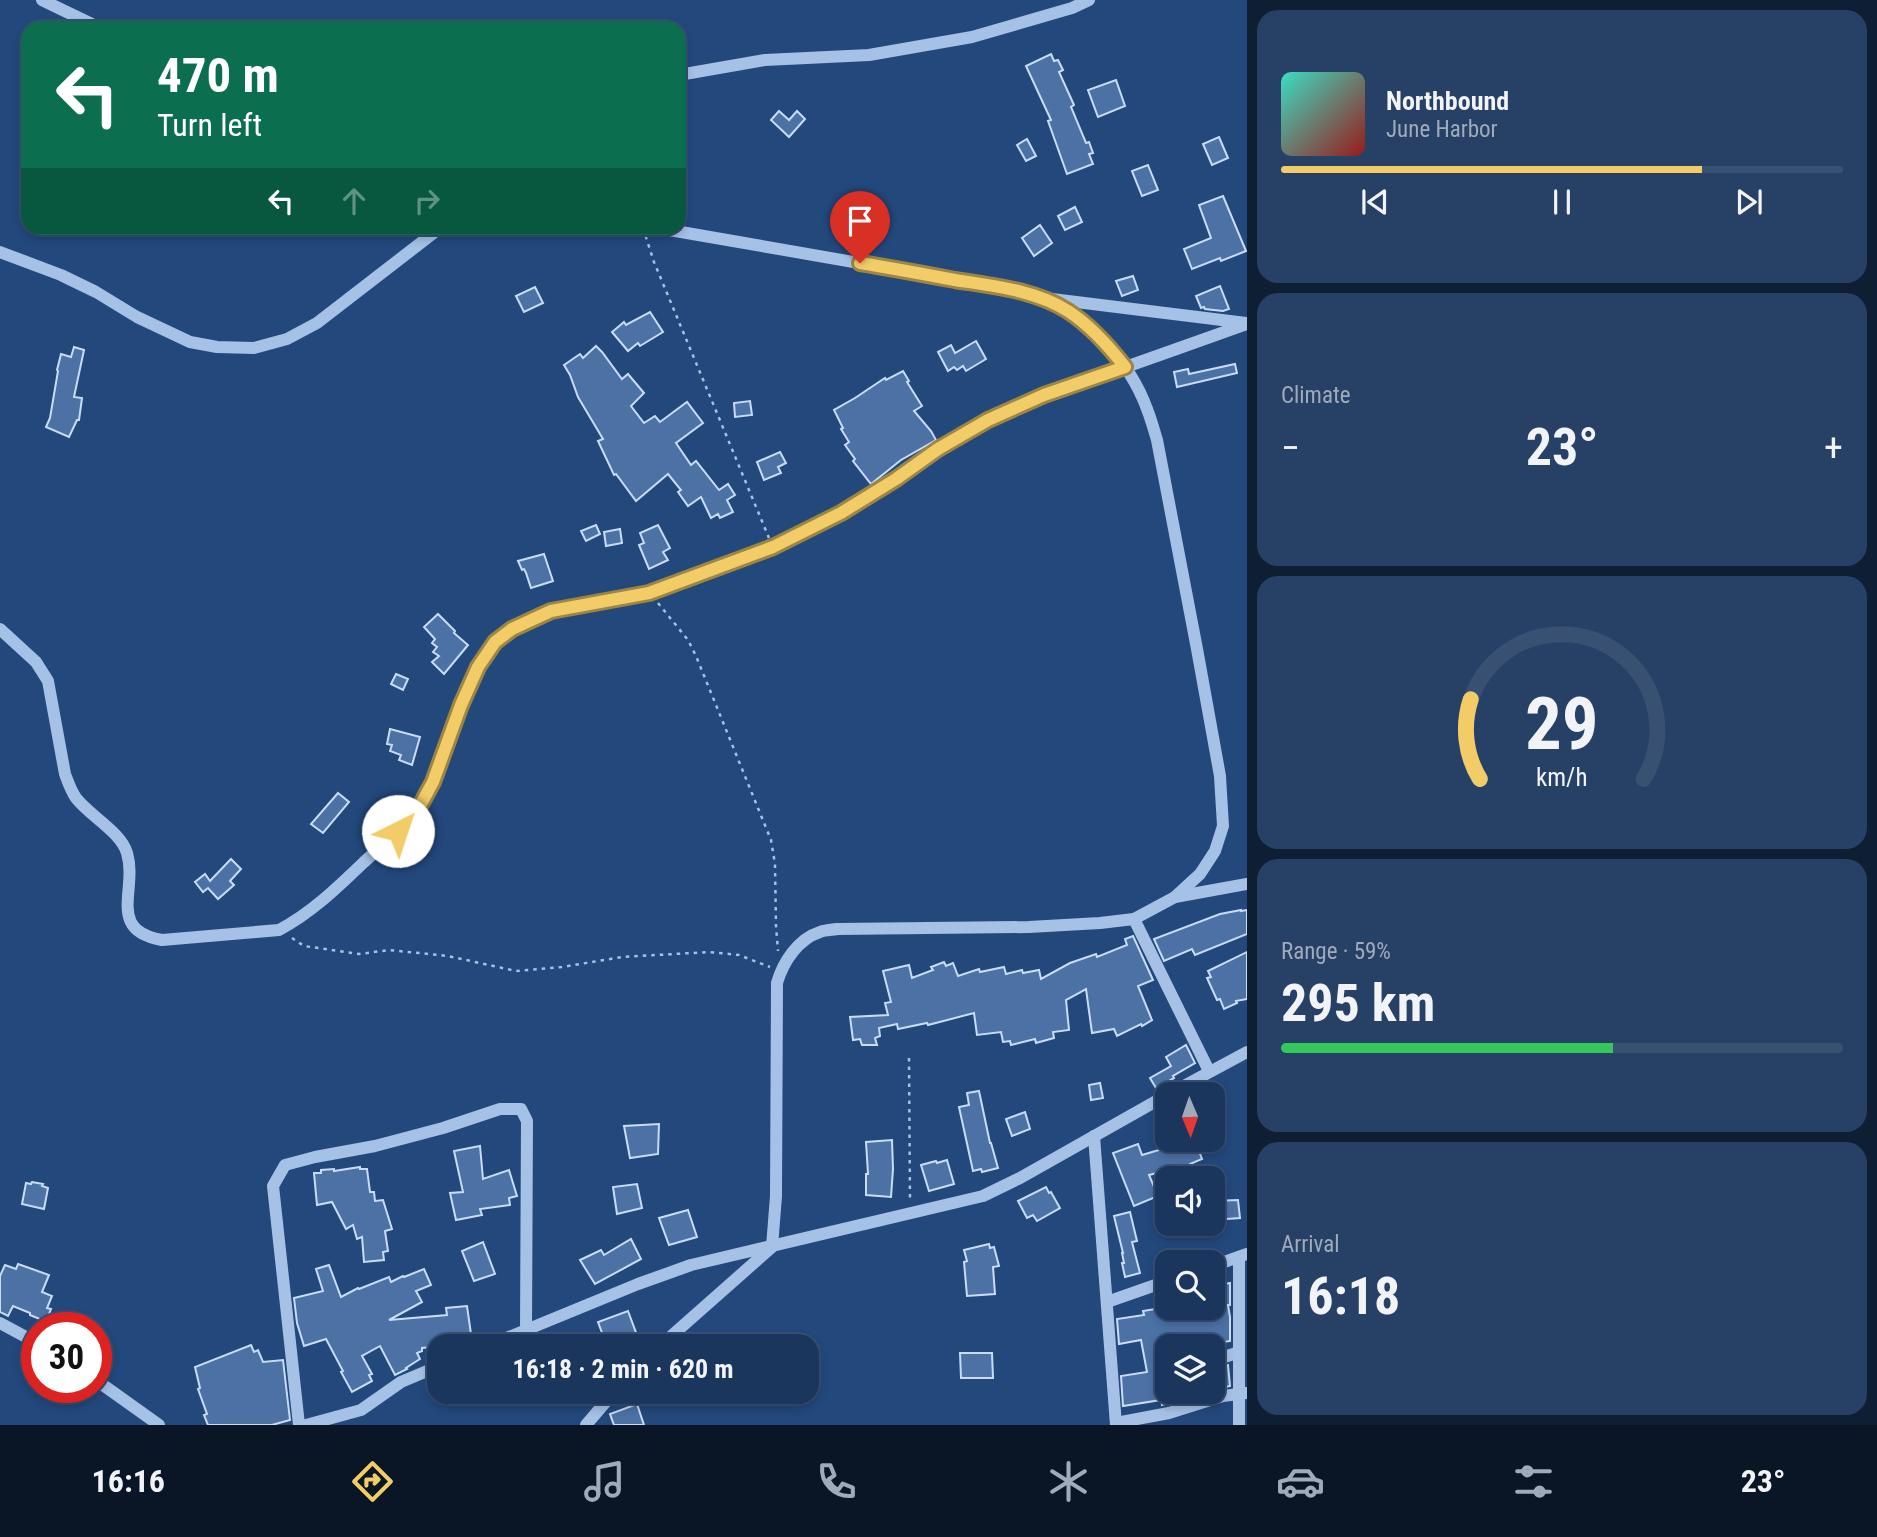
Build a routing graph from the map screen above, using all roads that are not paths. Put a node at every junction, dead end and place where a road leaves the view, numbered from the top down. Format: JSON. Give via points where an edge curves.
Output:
{"nodes":[{"id":1,"x":42,"y":0,"type":"edge"},
{"id":2,"x":1089,"y":0,"type":"edge"},
{"id":3,"x":86,"y":21,"type":"edge"},
{"id":4,"x":686,"y":74,"type":"edge"},
{"id":5,"x":686,"y":233,"type":"edge"},
{"id":6,"x":431,"y":235,"type":"edge"},
{"id":7,"x":0,"y":252,"type":"edge"},
{"id":8,"x":1042,"y":298,"type":"junction"},
{"id":9,"x":1247,"y":324,"type":"edge"},
{"id":10,"x":1125,"y":367,"type":"junction"},
{"id":11,"x":0,"y":629,"type":"edge"},
{"id":12,"x":1247,"y":884,"type":"edge"},
{"id":13,"x":1175,"y":897,"type":"junction"},
{"id":14,"x":1134,"y":919,"type":"junction"},
{"id":15,"x":1247,"y":1052,"type":"edge"},
{"id":16,"x":1209,"y":1071,"type":"junction"},
{"id":17,"x":1189,"y":1082,"type":"edge"},
{"id":18,"x":1155,"y":1101,"type":"edge"},
{"id":19,"x":1094,"y":1136,"type":"junction"},
{"id":20,"x":772,"y":1247,"type":"junction"},
{"id":21,"x":1243,"y":1255,"type":"edge"},
{"id":22,"x":1225,"y":1262,"type":"edge"},
{"id":23,"x":1155,"y":1285,"type":"edge"},
{"id":24,"x":1107,"y":1302,"type":"junction"},
{"id":25,"x":0,"y":1324,"type":"edge"},
{"id":26,"x":526,"y":1329,"type":"junction"},
{"id":27,"x":514,"y":1334,"type":"edge"},
{"id":28,"x":674,"y":1334,"type":"edge"},
{"id":29,"x":21,"y":1335,"type":"edge"},
{"id":30,"x":1239,"y":1352,"type":"junction"},
{"id":31,"x":1225,"y":1357,"type":"edge"},
{"id":32,"x":427,"y":1371,"type":"edge"},
{"id":33,"x":112,"y":1391,"type":"edge"},
{"id":34,"x":1243,"y":1393,"type":"edge"},
{"id":35,"x":604,"y":1404,"type":"edge"},
{"id":36,"x":1116,"y":1424,"type":"edge"},
{"id":37,"x":159,"y":1425,"type":"edge"},
{"id":38,"x":299,"y":1425,"type":"edge"},
{"id":39,"x":306,"y":1425,"type":"edge"},
{"id":40,"x":586,"y":1425,"type":"edge"},
{"id":41,"x":1239,"y":1425,"type":"edge"}],
"edges":[{"from":1,"to":3,"type":"street"},
{"from":2,"to":4,"type":"street","via":[[972,37],[869,55],[765,60]]},
{"from":5,"to":8,"type":"street"},
{"from":6,"to":7,"type":"street","via":[[317,323],[287,339],[254,348],[190,342],[61,275]]},
{"from":8,"to":9,"type":"street"},
{"from":8,"to":10,"type":"street","via":[[1089,327]]},
{"from":9,"to":10,"type":"street"},
{"from":10,"to":11,"type":"street","via":[[988,420],[841,513],[773,547],[649,593],[551,611],[512,629],[495,642],[478,667],[421,804],[322,901],[279,930],[162,940],[136,931],[128,909],[127,850],[85,809],[70,787],[48,681],[36,662]]},
{"from":10,"to":13,"type":"street","via":[[1147,406],[1157,440],[1220,776],[1223,826],[1215,851],[1200,874]]},
{"from":12,"to":13,"type":"street"},
{"from":13,"to":14,"type":"street"},
{"from":14,"to":16,"type":"street"},
{"from":14,"to":20,"type":"street","via":[[1029,927],[837,929],[820,932],[794,950],[777,983]]},
{"from":15,"to":16,"type":"street"},
{"from":16,"to":17,"type":"street"},
{"from":18,"to":19,"type":"street"},
{"from":19,"to":20,"type":"street","via":[[983,1196]]},
{"from":19,"to":24,"type":"street"},
{"from":20,"to":26,"type":"street","via":[[691,1265]]},
{"from":20,"to":28,"type":"street"},
{"from":21,"to":22,"type":"street"},
{"from":21,"to":30,"type":"street"},
{"from":23,"to":24,"type":"street"},
{"from":24,"to":36,"type":"street"},
{"from":25,"to":29,"type":"street"},
{"from":26,"to":27,"type":"street"},
{"from":26,"to":38,"type":"street","via":[[527,1121],[521,1109],[500,1108],[443,1128],[285,1165],[274,1186]]},
{"from":30,"to":31,"type":"street"},
{"from":30,"to":34,"type":"street"},
{"from":32,"to":39,"type":"street","via":[[401,1382],[361,1410]]},
{"from":33,"to":37,"type":"street"},
{"from":34,"to":36,"type":"street"},
{"from":34,"to":41,"type":"street"},
{"from":35,"to":40,"type":"street"}]}
